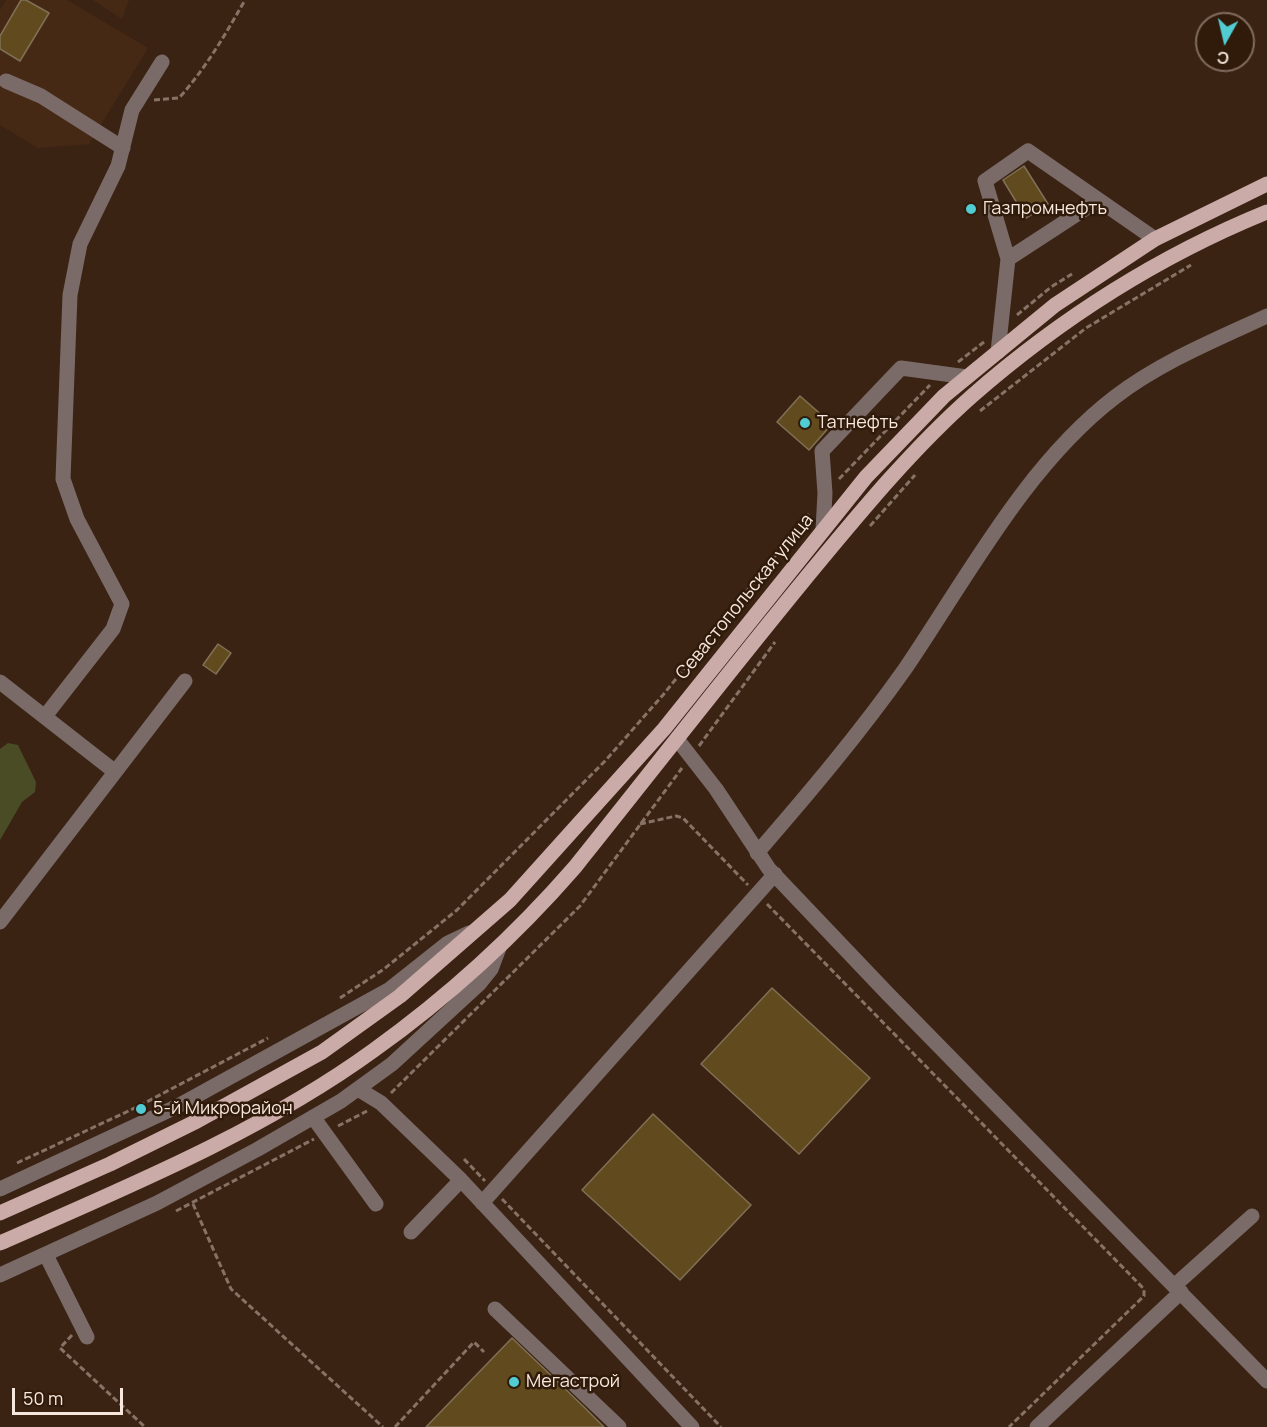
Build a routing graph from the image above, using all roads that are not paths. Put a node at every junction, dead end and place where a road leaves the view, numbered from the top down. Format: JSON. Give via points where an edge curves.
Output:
{"nodes":[{"id":1,"x":162,"y":62,"type":"dead end"},
{"id":2,"x":6,"y":81,"type":"dead end"},
{"id":3,"x":123,"y":148,"type":"junction"},
{"id":4,"x":1267,"y":184,"type":"edge"},
{"id":5,"x":1097,"y":201,"type":"junction"},
{"id":6,"x":1267,"y":212,"type":"edge"},
{"id":7,"x":1155,"y":239,"type":"junction"},
{"id":8,"x":1008,"y":259,"type":"junction"},
{"id":9,"x":1267,"y":316,"type":"edge"},
{"id":10,"x":998,"y":352,"type":"junction"},
{"id":11,"x":967,"y":377,"type":"junction"},
{"id":12,"x":823,"y":530,"type":"junction"},
{"id":13,"x":185,"y":681,"type":"dead end"},
{"id":14,"x":0,"y":682,"type":"edge"},
{"id":15,"x":46,"y":715,"type":"junction"},
{"id":16,"x":677,"y":739,"type":"junction"},
{"id":17,"x":114,"y":771,"type":"junction"},
{"id":18,"x":757,"y":852,"type":"junction"},
{"id":19,"x":775,"y":874,"type":"junction"},
{"id":20,"x":0,"y":922,"type":"edge"},
{"id":21,"x":478,"y":930,"type":"junction"},
{"id":22,"x":499,"y":948,"type":"junction"},
{"id":23,"x":358,"y":1089,"type":"junction"},
{"id":24,"x":313,"y":1117,"type":"junction"},
{"id":25,"x":460,"y":1180,"type":"junction"},
{"id":26,"x":0,"y":1190,"type":"edge"},
{"id":27,"x":482,"y":1203,"type":"junction"},
{"id":28,"x":376,"y":1204,"type":"dead end"},
{"id":29,"x":0,"y":1213,"type":"edge"},
{"id":30,"x":1252,"y":1216,"type":"dead end"},
{"id":31,"x":411,"y":1232,"type":"dead end"},
{"id":32,"x":0,"y":1243,"type":"edge"},
{"id":33,"x":46,"y":1255,"type":"junction"},
{"id":34,"x":0,"y":1275,"type":"edge"},
{"id":35,"x":1178,"y":1289,"type":"junction"},
{"id":36,"x":495,"y":1309,"type":"dead end"},
{"id":37,"x":80,"y":1335,"type":"road end"},
{"id":38,"x":1267,"y":1381,"type":"edge"},
{"id":39,"x":619,"y":1427,"type":"edge"},
{"id":40,"x":692,"y":1427,"type":"edge"},
{"id":41,"x":1037,"y":1427,"type":"edge"}],
"edges":[{"from":1,"to":3,"type":"street","via":[[132,110]]},
{"from":2,"to":3,"type":"street","via":[[41,96]]},
{"from":3,"to":15,"type":"street","via":[[80,244],[72,285],[63,469],[72,508],[122,604],[113,629]]},
{"from":4,"to":7,"type":"main road","name":"Севастопольская улица"},
{"from":5,"to":7,"type":"street"},
{"from":5,"to":8,"type":"street"},
{"from":5,"to":8,"type":"street","via":[[1028,151],[985,182]]},
{"from":6,"to":16,"type":"main road","name":"Севастопольская улица","via":[[1220,231],[1086,307],[972,397],[916,450],[858,515]]},
{"from":7,"to":10,"type":"main road","name":"Севастопольская улица","via":[[1055,305]]},
{"from":8,"to":10,"type":"street"},
{"from":9,"to":18,"type":"street","via":[[1186,353],[1115,398],[1060,448],[1016,503],[836,763]]},
{"from":10,"to":11,"type":"main road","name":"Севастопольская улица"},
{"from":11,"to":12,"type":"main road","name":"Севастопольская улица","via":[[866,477]]},
{"from":11,"to":12,"type":"street","via":[[901,368],[822,451]]},
{"from":12,"to":21,"type":"main road","name":"Севастопольская улица","via":[[664,729],[510,900]]},
{"from":13,"to":17,"type":"street"},
{"from":14,"to":15,"type":"street"},
{"from":15,"to":17,"type":"street"},
{"from":16,"to":18,"type":"street"},
{"from":16,"to":22,"type":"main road","name":"Севастопольская улица","via":[[575,867]]},
{"from":17,"to":20,"type":"street"},
{"from":18,"to":19,"type":"street"},
{"from":19,"to":27,"type":"street"},
{"from":19,"to":35,"type":"street"},
{"from":21,"to":26,"type":"street","via":[[448,943],[390,990],[176,1107]]},
{"from":21,"to":29,"type":"main road","name":"Севастопольская улица","via":[[357,1029],[285,1073],[177,1131]]},
{"from":22,"to":23,"type":"street","via":[[491,969],[479,984],[392,1064]]},
{"from":22,"to":32,"type":"main road","name":"Севастопольская улица","via":[[417,1018],[301,1097],[156,1173]]},
{"from":23,"to":24,"type":"street"},
{"from":23,"to":25,"type":"street","via":[[381,1103]]},
{"from":24,"to":28,"type":"street"},
{"from":24,"to":33,"type":"street","via":[[157,1203]]},
{"from":25,"to":27,"type":"street"},
{"from":25,"to":31,"type":"street"},
{"from":27,"to":40,"type":"street"},
{"from":30,"to":35,"type":"street"},
{"from":33,"to":34,"type":"street"},
{"from":33,"to":37,"type":"street"},
{"from":35,"to":38,"type":"street"},
{"from":35,"to":41,"type":"street"},
{"from":36,"to":39,"type":"street"}]}
